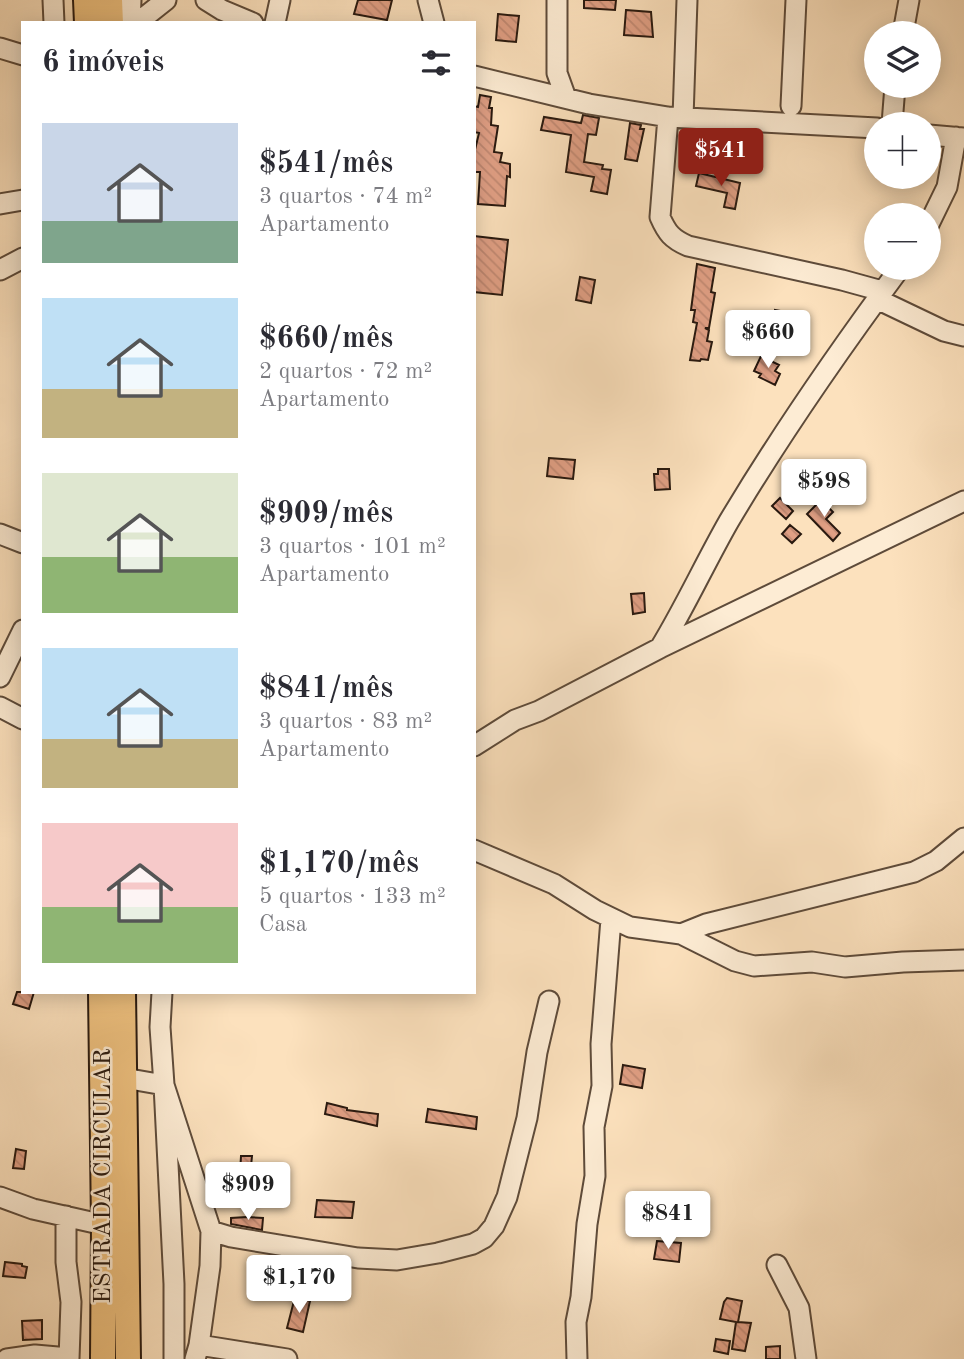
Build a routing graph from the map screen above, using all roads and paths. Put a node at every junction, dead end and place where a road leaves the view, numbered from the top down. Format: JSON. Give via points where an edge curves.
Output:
{"nodes":[{"id":1,"x":53,"y":0,"type":"edge"},
{"id":2,"x":86,"y":0,"type":"edge"},
{"id":3,"x":110,"y":0,"type":"edge"},
{"id":4,"x":131,"y":0,"type":"edge"},
{"id":5,"x":166,"y":0,"type":"edge"},
{"id":6,"x":206,"y":0,"type":"edge"},
{"id":7,"x":280,"y":0,"type":"edge"},
{"id":8,"x":428,"y":0,"type":"edge"},
{"id":9,"x":557,"y":0,"type":"edge"},
{"id":10,"x":687,"y":0,"type":"edge"},
{"id":11,"x":796,"y":0,"type":"edge"},
{"id":12,"x":909,"y":0,"type":"edge"},
{"id":13,"x":54,"y":21,"type":"edge"},
{"id":14,"x":87,"y":21,"type":"edge"},
{"id":15,"x":111,"y":21,"type":"edge"},
{"id":16,"x":130,"y":21,"type":"edge"},
{"id":17,"x":140,"y":21,"type":"edge"},
{"id":18,"x":248,"y":21,"type":"edge"},
{"id":19,"x":275,"y":21,"type":"edge"},
{"id":20,"x":433,"y":21,"type":"edge"},
{"id":21,"x":905,"y":21,"type":"edge"},
{"id":22,"x":0,"y":48,"type":"edge"},
{"id":23,"x":21,"y":54,"type":"edge"},
{"id":24,"x":556,"y":73,"type":"junction"},
{"id":25,"x":476,"y":76,"type":"edge"},
{"id":26,"x":536,"y":91,"type":"junction"},
{"id":27,"x":566,"y":98,"type":"junction"},
{"id":28,"x":791,"y":106,"type":"dead end"},
{"id":29,"x":676,"y":117,"type":"junction"},
{"id":30,"x":864,"y":127,"type":"edge"},
{"id":31,"x":941,"y":136,"type":"edge"},
{"id":32,"x":960,"y":138,"type":"edge"},
{"id":33,"x":21,"y":200,"type":"edge"},
{"id":34,"x":939,"y":203,"type":"edge"},
{"id":35,"x":0,"y":204,"type":"edge"},
{"id":36,"x":21,"y":259,"type":"edge"},
{"id":37,"x":0,"y":270,"type":"edge"},
{"id":38,"x":891,"y":280,"type":"edge"},
{"id":39,"x":879,"y":295,"type":"junction"},
{"id":40,"x":964,"y":336,"type":"edge"},
{"id":41,"x":964,"y":501,"type":"edge"},
{"id":42,"x":0,"y":534,"type":"edge"},
{"id":43,"x":21,"y":542,"type":"edge"},
{"id":44,"x":21,"y":634,"type":"edge"},
{"id":45,"x":660,"y":648,"type":"junction"},
{"id":46,"x":0,"y":677,"type":"edge"},
{"id":47,"x":0,"y":707,"type":"edge"},
{"id":48,"x":21,"y":718,"type":"edge"},
{"id":49,"x":476,"y":745,"type":"edge"},
{"id":50,"x":964,"y":838,"type":"edge"},
{"id":51,"x":476,"y":851,"type":"edge"},
{"id":52,"x":611,"y":919,"type":"junction"},
{"id":53,"x":681,"y":934,"type":"junction"},
{"id":54,"x":964,"y":960,"type":"edge"},
{"id":55,"x":101,"y":994,"type":"edge"},
{"id":56,"x":123,"y":994,"type":"edge"},
{"id":57,"x":162,"y":994,"type":"edge"},
{"id":58,"x":549,"y":1002,"type":"dead end"},
{"id":59,"x":124,"y":1078,"type":"junction"},
{"id":60,"x":164,"y":1085,"type":"junction"},
{"id":61,"x":0,"y":1197,"type":"edge"},
{"id":62,"x":66,"y":1216,"type":"junction"},
{"id":63,"x":104,"y":1225,"type":"junction"},
{"id":64,"x":211,"y":1231,"type":"junction"},
{"id":65,"x":777,"y":1265,"type":"dead end"},
{"id":66,"x":197,"y":1352,"type":"edge"},
{"id":67,"x":69,"y":1358,"type":"edge"},
{"id":68,"x":7,"y":1359,"type":"edge"},
{"id":69,"x":103,"y":1359,"type":"edge"},
{"id":70,"x":128,"y":1359,"type":"edge"},
{"id":71,"x":174,"y":1359,"type":"edge"},
{"id":72,"x":288,"y":1359,"type":"edge"},
{"id":73,"x":577,"y":1359,"type":"edge"},
{"id":74,"x":806,"y":1359,"type":"edge"}],
"edges":[{"from":1,"to":13,"type":"street"},
{"from":2,"to":14,"type":"main road"},
{"from":3,"to":15,"type":"main road"},
{"from":4,"to":16,"type":"street"},
{"from":5,"to":17,"type":"street"},
{"from":6,"to":18,"type":"street"},
{"from":7,"to":19,"type":"street"},
{"from":8,"to":20,"type":"street"},
{"from":9,"to":24,"type":"street"},
{"from":10,"to":29,"type":"street"},
{"from":11,"to":28,"type":"street"},
{"from":12,"to":21,"type":"street"},
{"from":22,"to":23,"type":"street"},
{"from":24,"to":26,"type":"street"},
{"from":24,"to":27,"type":"street"},
{"from":25,"to":26,"type":"street"},
{"from":26,"to":27,"type":"street"},
{"from":27,"to":29,"type":"street"},
{"from":29,"to":30,"type":"street"},
{"from":29,"to":39,"type":"street","via":[[660,217],[673,239],[842,280]]},
{"from":31,"to":32,"type":"street"},
{"from":32,"to":34,"type":"street"},
{"from":33,"to":35,"type":"street"},
{"from":36,"to":37,"type":"street"},
{"from":38,"to":39,"type":"street"},
{"from":39,"to":40,"type":"street","via":[[944,331]]},
{"from":39,"to":45,"type":"street","via":[[729,522]]},
{"from":41,"to":45,"type":"street"},
{"from":42,"to":43,"type":"street"},
{"from":44,"to":46,"type":"street"},
{"from":45,"to":49,"type":"street","via":[[515,720]]},
{"from":47,"to":48,"type":"street"},
{"from":50,"to":53,"type":"street","via":[[914,872]]},
{"from":51,"to":52,"type":"street","via":[[554,884]]},
{"from":52,"to":53,"type":"street","via":[[630,927]]},
{"from":52,"to":73,"type":"street","via":[[594,1176],[576,1322]]},
{"from":53,"to":54,"type":"street","via":[[754,966],[812,962],[845,967]]},
{"from":55,"to":63,"type":"main road","name":"ESTRADA CIRCULAR"},
{"from":56,"to":59,"type":"main road","name":"ESTRADA CIRCULAR"},
{"from":57,"to":60,"type":"street"},
{"from":58,"to":64,"type":"street","via":[[507,1197],[484,1238],[438,1254],[397,1260],[358,1258]]},
{"from":59,"to":60,"type":"street"},
{"from":59,"to":70,"type":"main road","name":"ESTRADA CIRCULAR"},
{"from":60,"to":64,"type":"street"},
{"from":60,"to":71,"type":"street"},
{"from":61,"to":62,"type":"street"},
{"from":62,"to":63,"type":"street"},
{"from":62,"to":67,"type":"street"},
{"from":63,"to":69,"type":"main road","name":"ESTRADA CIRCULAR"},
{"from":64,"to":66,"type":"street"},
{"from":65,"to":74,"type":"street","via":[[799,1308]]},
{"from":66,"to":72,"type":"street"},
{"from":67,"to":68,"type":"street","via":[[35,1354]]}]}
